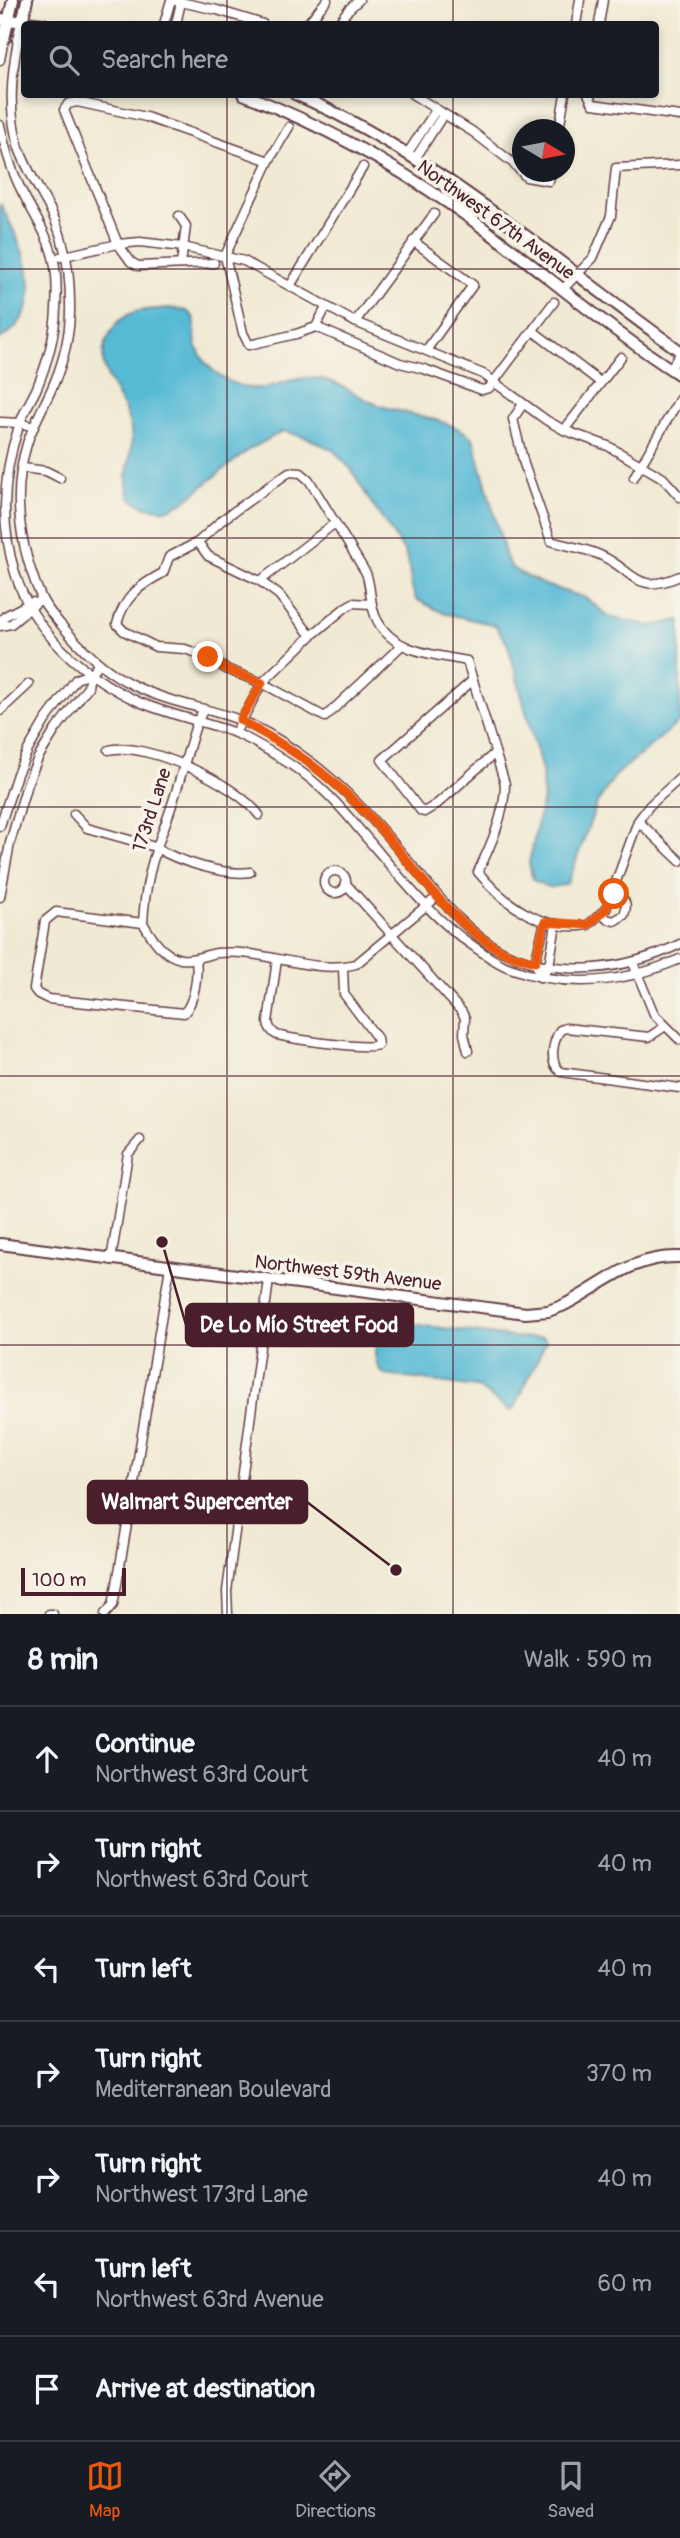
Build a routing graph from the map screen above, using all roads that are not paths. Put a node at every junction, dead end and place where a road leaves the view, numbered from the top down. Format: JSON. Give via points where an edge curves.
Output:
{"nodes":[{"id":1,"x":13,"y":0,"type":"edge"},
{"id":2,"x":27,"y":0,"type":"edge"},
{"id":3,"x":171,"y":0,"type":"edge"},
{"id":4,"x":219,"y":0,"type":"edge"},
{"id":5,"x":327,"y":0,"type":"edge"},
{"id":6,"x":359,"y":0,"type":"edge"},
{"id":7,"x":580,"y":0,"type":"edge"},
{"id":8,"x":603,"y":0,"type":"edge"},
{"id":9,"x":181,"y":2,"type":"junction"},
{"id":10,"x":217,"y":10,"type":"junction"},
{"id":11,"x":4,"y":19,"type":"edge"},
{"id":12,"x":22,"y":21,"type":"edge"},
{"id":13,"x":165,"y":21,"type":"edge"},
{"id":14,"x":177,"y":21,"type":"edge"},
{"id":15,"x":253,"y":21,"type":"edge"},
{"id":16,"x":310,"y":21,"type":"edge"},
{"id":17,"x":340,"y":21,"type":"edge"},
{"id":18,"x":576,"y":21,"type":"edge"},
{"id":19,"x":600,"y":21,"type":"edge"},
{"id":20,"x":2,"y":39,"type":"edge"},
{"id":21,"x":21,"y":41,"type":"edge"},
{"id":22,"x":0,"y":60,"type":"edge"},
{"id":23,"x":0,"y":84,"type":"edge"},
{"id":24,"x":11,"y":85,"type":"junction"},
{"id":25,"x":253,"y":98,"type":"edge"},
{"id":26,"x":303,"y":98,"type":"edge"},
{"id":27,"x":418,"y":98,"type":"edge"},
{"id":28,"x":564,"y":98,"type":"edge"},
{"id":29,"x":590,"y":98,"type":"edge"},
{"id":30,"x":439,"y":112,"type":"junction"},
{"id":31,"x":680,"y":116,"type":"edge"},
{"id":32,"x":561,"y":119,"type":"edge"},
{"id":33,"x":0,"y":125,"type":"edge"},
{"id":34,"x":289,"y":127,"type":"dead end"},
{"id":35,"x":19,"y":147,"type":"junction"},
{"id":36,"x":3,"y":148,"type":"edge"},
{"id":37,"x":411,"y":156,"type":"junction"},
{"id":38,"x":269,"y":161,"type":"junction"},
{"id":39,"x":512,"y":162,"type":"edge"},
{"id":40,"x":680,"y":165,"type":"edge"},
{"id":41,"x":363,"y":167,"type":"dead end"},
{"id":42,"x":400,"y":173,"type":"junction"},
{"id":43,"x":434,"y":214,"type":"dead end"},
{"id":44,"x":179,"y":216,"type":"dead end"},
{"id":45,"x":413,"y":242,"type":"junction"},
{"id":46,"x":118,"y":244,"type":"junction"},
{"id":47,"x":183,"y":247,"type":"junction"},
{"id":48,"x":65,"y":256,"type":"junction"},
{"id":49,"x":225,"y":256,"type":"junction"},
{"id":50,"x":54,"y":258,"type":"junction"},
{"id":51,"x":214,"y":263,"type":"dead end"},
{"id":52,"x":181,"y":264,"type":"junction"},
{"id":53,"x":577,"y":275,"type":"junction"},
{"id":54,"x":290,"y":286,"type":"junction"},
{"id":55,"x":562,"y":290,"type":"junction"},
{"id":56,"x":554,"y":302,"type":"dead end"},
{"id":57,"x":326,"y":307,"type":"junction"},
{"id":58,"x":355,"y":322,"type":"junction"},
{"id":59,"x":316,"y":327,"type":"junction"},
{"id":60,"x":533,"y":331,"type":"junction"},
{"id":61,"x":427,"y":349,"type":"junction"},
{"id":62,"x":680,"y":353,"type":"edge"},
{"id":63,"x":621,"y":357,"type":"dead end"},
{"id":64,"x":675,"y":372,"type":"edge"},
{"id":65,"x":494,"y":381,"type":"junction"},
{"id":66,"x":600,"y":382,"type":"junction"},
{"id":67,"x":680,"y":398,"type":"edge"},
{"id":68,"x":523,"y":404,"type":"junction"},
{"id":69,"x":0,"y":422,"type":"edge"},
{"id":70,"x":20,"y":423,"type":"junction"},
{"id":71,"x":34,"y":427,"type":"junction"},
{"id":72,"x":564,"y":430,"type":"junction"},
{"id":73,"x":641,"y":465,"type":"junction"},
{"id":74,"x":23,"y":468,"type":"junction"},
{"id":75,"x":634,"y":477,"type":"dead end"},
{"id":76,"x":60,"y":478,"type":"dead end"},
{"id":77,"x":680,"y":497,"type":"edge"},
{"id":78,"x":335,"y":523,"type":"junction"},
{"id":79,"x":198,"y":542,"type":"junction"},
{"id":80,"x":680,"y":576,"type":"edge"},
{"id":81,"x":260,"y":581,"type":"junction"},
{"id":82,"x":41,"y":599,"type":"junction"},
{"id":83,"x":371,"y":604,"type":"junction"},
{"id":84,"x":28,"y":606,"type":"junction"},
{"id":85,"x":0,"y":624,"type":"edge"},
{"id":86,"x":311,"y":636,"type":"junction"},
{"id":87,"x":401,"y":646,"type":"junction"},
{"id":88,"x":98,"y":664,"type":"junction"},
{"id":89,"x":90,"y":674,"type":"junction"},
{"id":90,"x":473,"y":680,"type":"junction"},
{"id":91,"x":262,"y":683,"type":"junction"},
{"id":92,"x":29,"y":684,"type":"dead end"},
{"id":93,"x":1,"y":708,"type":"edge"},
{"id":94,"x":204,"y":709,"type":"junction"},
{"id":95,"x":240,"y":720,"type":"junction"},
{"id":96,"x":197,"y":722,"type":"junction"},
{"id":97,"x":235,"y":733,"type":"junction"},
{"id":98,"x":109,"y":750,"type":"dead end"},
{"id":99,"x":495,"y":753,"type":"junction"},
{"id":100,"x":183,"y":765,"type":"junction"},
{"id":101,"x":680,"y":778,"type":"edge"},
{"id":102,"x":74,"y":814,"type":"dead end"},
{"id":103,"x":258,"y":815,"type":"dead end"},
{"id":104,"x":638,"y":821,"type":"junction"},
{"id":105,"x":0,"y":826,"type":"edge"},
{"id":106,"x":0,"y":841,"type":"edge"},
{"id":107,"x":10,"y":843,"type":"junction"},
{"id":108,"x":155,"y":847,"type":"junction"},
{"id":109,"x":680,"y":861,"type":"edge"},
{"id":110,"x":250,"y":872,"type":"dead end"},
{"id":111,"x":345,"y":884,"type":"dead end"},
{"id":112,"x":610,"y":895,"type":"junction"},
{"id":113,"x":438,"y":896,"type":"junction"},
{"id":114,"x":0,"y":897,"type":"edge"},
{"id":115,"x":426,"y":906,"type":"junction"},
{"id":116,"x":601,"y":913,"type":"junction"},
{"id":117,"x":545,"y":922,"type":"junction"},
{"id":118,"x":143,"y":923,"type":"junction"},
{"id":119,"x":556,"y":924,"type":"junction"},
{"id":120,"x":391,"y":936,"type":"junction"},
{"id":121,"x":680,"y":944,"type":"edge"},
{"id":122,"x":196,"y":959,"type":"junction"},
{"id":123,"x":680,"y":959,"type":"edge"},
{"id":124,"x":277,"y":960,"type":"junction"},
{"id":125,"x":535,"y":962,"type":"junction"},
{"id":126,"x":633,"y":963,"type":"junction"},
{"id":127,"x":549,"y":966,"type":"junction"},
{"id":128,"x":343,"y":967,"type":"junction"},
{"id":129,"x":638,"y":975,"type":"junction"},
{"id":130,"x":540,"y":977,"type":"junction"},
{"id":131,"x":664,"y":1027,"type":"junction"},
{"id":132,"x":680,"y":1040,"type":"edge"},
{"id":133,"x":468,"y":1051,"type":"dead end"},
{"id":134,"x":680,"y":1088,"type":"edge"},
{"id":135,"x":140,"y":1140,"type":"dead end"},
{"id":136,"x":0,"y":1244,"type":"edge"},
{"id":137,"x":680,"y":1257,"type":"edge"},
{"id":138,"x":111,"y":1259,"type":"junction"},
{"id":139,"x":170,"y":1267,"type":"junction"},
{"id":140,"x":269,"y":1280,"type":"junction"},
{"id":141,"x":105,"y":1614,"type":"edge"},
{"id":142,"x":228,"y":1614,"type":"edge"}],
"edges":[{"from":1,"to":11,"type":"main road"},
{"from":2,"to":12,"type":"main road"},
{"from":3,"to":9,"type":"street"},
{"from":3,"to":13,"type":"street"},
{"from":4,"to":10,"type":"street"},
{"from":5,"to":16,"type":"street"},
{"from":6,"to":17,"type":"street"},
{"from":7,"to":18,"type":"street"},
{"from":8,"to":19,"type":"street"},
{"from":9,"to":10,"type":"street"},
{"from":9,"to":14,"type":"street"},
{"from":10,"to":15,"type":"street"},
{"from":11,"to":20,"type":"main road"},
{"from":20,"to":21,"type":"main road"},
{"from":20,"to":22,"type":"street"},
{"from":21,"to":24,"type":"street"},
{"from":23,"to":24,"type":"street"},
{"from":24,"to":35,"type":"street"},
{"from":25,"to":42,"type":"main road","name":"Northwest 67th Avenue","via":[[300,117]]},
{"from":26,"to":37,"type":"main road","name":"Northwest 67th Avenue"},
{"from":27,"to":30,"type":"street"},
{"from":28,"to":32,"type":"street"},
{"from":29,"to":31,"type":"street","via":[[593,104]]},
{"from":30,"to":37,"type":"street"},
{"from":30,"to":39,"type":"street"},
{"from":33,"to":36,"type":"street"},
{"from":34,"to":38,"type":"street"},
{"from":35,"to":36,"type":"street"},
{"from":35,"to":48,"type":"street","via":[[51,212]]},
{"from":36,"to":50,"type":"street"},
{"from":37,"to":42,"type":"main road"},
{"from":37,"to":53,"type":"main road","name":"Northwest 67th Avenue"},
{"from":38,"to":46,"type":"street","via":[[146,117],[68,104],[64,110],[67,121]]},
{"from":38,"to":49,"type":"street"},
{"from":40,"to":53,"type":"street","via":[[616,168],[611,216],[593,258]]},
{"from":41,"to":54,"type":"street"},
{"from":42,"to":55,"type":"main road","name":"Northwest 67th Avenue","via":[[454,207]]},
{"from":43,"to":45,"type":"street"},
{"from":44,"to":47,"type":"street","via":[[186,226]]},
{"from":45,"to":58,"type":"street"},
{"from":45,"to":61,"type":"street","via":[[473,285]]},
{"from":46,"to":47,"type":"street"},
{"from":46,"to":48,"type":"street"},
{"from":46,"to":52,"type":"street","via":[[138,266]]},
{"from":47,"to":49,"type":"street"},
{"from":47,"to":52,"type":"street"},
{"from":48,"to":50,"type":"street"},
{"from":48,"to":71,"type":"street","via":[[71,306],[64,359]]},
{"from":49,"to":54,"type":"street"},
{"from":49,"to":59,"type":"street","via":[[249,345]]},
{"from":50,"to":70,"type":"street","via":[[53,340]]},
{"from":51,"to":52,"type":"street"},
{"from":53,"to":55,"type":"street"},
{"from":53,"to":62,"type":"main road","name":"Northwest 67th Avenue"},
{"from":54,"to":57,"type":"street"},
{"from":55,"to":64,"type":"main road","name":"Northwest 67th Avenue"},
{"from":56,"to":60,"type":"street"},
{"from":57,"to":58,"type":"street"},
{"from":57,"to":59,"type":"street"},
{"from":58,"to":61,"type":"street"},
{"from":59,"to":65,"type":"street","via":[[472,388],[489,388]]},
{"from":60,"to":65,"type":"street"},
{"from":60,"to":66,"type":"street"},
{"from":61,"to":65,"type":"street"},
{"from":62,"to":64,"type":"street"},
{"from":63,"to":66,"type":"street"},
{"from":65,"to":68,"type":"street"},
{"from":66,"to":72,"type":"street"},
{"from":67,"to":73,"type":"street"},
{"from":68,"to":72,"type":"street"},
{"from":68,"to":80,"type":"street","via":[[513,419],[551,541],[600,555],[648,585]]},
{"from":69,"to":70,"type":"street"},
{"from":70,"to":71,"type":"street"},
{"from":70,"to":84,"type":"street","via":[[8,463],[4,503],[9,549]]},
{"from":71,"to":74,"type":"street"},
{"from":72,"to":73,"type":"street"},
{"from":73,"to":75,"type":"street"},
{"from":73,"to":77,"type":"street","via":[[663,478]]},
{"from":74,"to":76,"type":"street"},
{"from":74,"to":82,"type":"street","via":[[20,529]]},
{"from":78,"to":79,"type":"street","via":[[309,480],[301,473],[289,472]]},
{"from":78,"to":81,"type":"street"},
{"from":78,"to":83,"type":"street","via":[[366,573]]},
{"from":79,"to":81,"type":"street","via":[[208,556]]},
{"from":79,"to":91,"type":"street","via":[[169,557],[163,573],[136,589],[117,624],[156,647],[185,649]]},
{"from":81,"to":86,"type":"street","via":[[279,595]]},
{"from":82,"to":84,"type":"street"},
{"from":82,"to":88,"type":"street"},
{"from":83,"to":86,"type":"street","via":[[353,603]]},
{"from":83,"to":87,"type":"street","via":[[377,620]]},
{"from":84,"to":85,"type":"street"},
{"from":84,"to":89,"type":"street","via":[[62,650]]},
{"from":86,"to":91,"type":"street"},
{"from":87,"to":90,"type":"street","via":[[467,661]]},
{"from":87,"to":91,"type":"street","via":[[325,718]]},
{"from":88,"to":89,"type":"street"},
{"from":88,"to":94,"type":"street","via":[[149,692]]},
{"from":89,"to":96,"type":"street","via":[[137,701]]},
{"from":89,"to":105,"type":"street","via":[[76,679],[45,721],[16,774]]},
{"from":89,"to":107,"type":"street","via":[[88,687],[38,758]]},
{"from":90,"to":99,"type":"street"},
{"from":90,"to":99,"type":"street","via":[[382,760],[421,811],[428,811]]},
{"from":91,"to":95,"type":"street"},
{"from":92,"to":93,"type":"street"},
{"from":94,"to":95,"type":"street"},
{"from":94,"to":96,"type":"street","name":"173rd Lane"},
{"from":95,"to":97,"type":"street"},
{"from":95,"to":113,"type":"street","via":[[297,752],[336,783]]},
{"from":96,"to":97,"type":"street"},
{"from":96,"to":100,"type":"street","name":"173rd Lane"},
{"from":97,"to":115,"type":"street","via":[[306,775],[334,800]]},
{"from":98,"to":100,"type":"street","via":[[135,751]]},
{"from":99,"to":117,"type":"street","via":[[505,795],[492,845],[478,872],[511,905]]},
{"from":100,"to":103,"type":"street","via":[[223,784],[251,804]]},
{"from":100,"to":108,"type":"street","name":"173rd Lane"},
{"from":101,"to":104,"type":"street"},
{"from":102,"to":108,"type":"street","via":[[88,828]]},
{"from":104,"to":109,"type":"street"},
{"from":104,"to":112,"type":"street"},
{"from":106,"to":107,"type":"street"},
{"from":107,"to":114,"type":"street"},
{"from":108,"to":110,"type":"street","via":[[221,871]]},
{"from":108,"to":118,"type":"street","name":"173rd Lane"},
{"from":111,"to":120,"type":"street"},
{"from":112,"to":116,"type":"street"},
{"from":112,"to":116,"type":"street","via":[[624,900],[624,915],[614,921]]},
{"from":113,"to":115,"type":"street"},
{"from":113,"to":125,"type":"street","via":[[476,934],[500,950]]},
{"from":115,"to":120,"type":"street"},
{"from":115,"to":130,"type":"street","via":[[452,932],[506,967]]},
{"from":116,"to":119,"type":"street","via":[[588,925]]},
{"from":117,"to":119,"type":"street"},
{"from":117,"to":125,"type":"street"},
{"from":118,"to":122,"type":"street","via":[[165,952],[179,959]]},
{"from":118,"to":122,"type":"street","via":[[56,912],[50,915],[45,921],[34,989],[48,999],[184,1013],[191,1006]]},
{"from":119,"to":127,"type":"street"},
{"from":120,"to":128,"type":"street","via":[[356,964]]},
{"from":120,"to":133,"type":"street","via":[[462,1012]]},
{"from":121,"to":126,"type":"street"},
{"from":122,"to":124,"type":"street","via":[[243,953]]},
{"from":123,"to":129,"type":"street"},
{"from":124,"to":128,"type":"street"},
{"from":124,"to":128,"type":"street","via":[[270,1030],[303,1039],[378,1045],[344,994]]},
{"from":125,"to":127,"type":"street"},
{"from":125,"to":130,"type":"street"},
{"from":126,"to":127,"type":"street","via":[[590,969]]},
{"from":126,"to":129,"type":"street"},
{"from":127,"to":130,"type":"street"},
{"from":129,"to":130,"type":"street","via":[[605,981]]},
{"from":129,"to":131,"type":"street"},
{"from":131,"to":132,"type":"street"},
{"from":131,"to":134,"type":"street","via":[[649,1037],[560,1030],[555,1038],[555,1068]]},
{"from":135,"to":138,"type":"street","via":[[128,1154]]},
{"from":136,"to":138,"type":"main road","name":"Northwest 59th Avenue"},
{"from":137,"to":140,"type":"main road","name":"Northwest 59th Avenue","via":[[642,1261],[562,1306],[535,1312]]},
{"from":138,"to":139,"type":"main road","name":"Northwest 59th Avenue"},
{"from":139,"to":140,"type":"main road","name":"Northwest 59th Avenue"},
{"from":139,"to":141,"type":"street","via":[[117,1584],[113,1605]]},
{"from":140,"to":142,"type":"street","via":[[227,1591]]}]}
